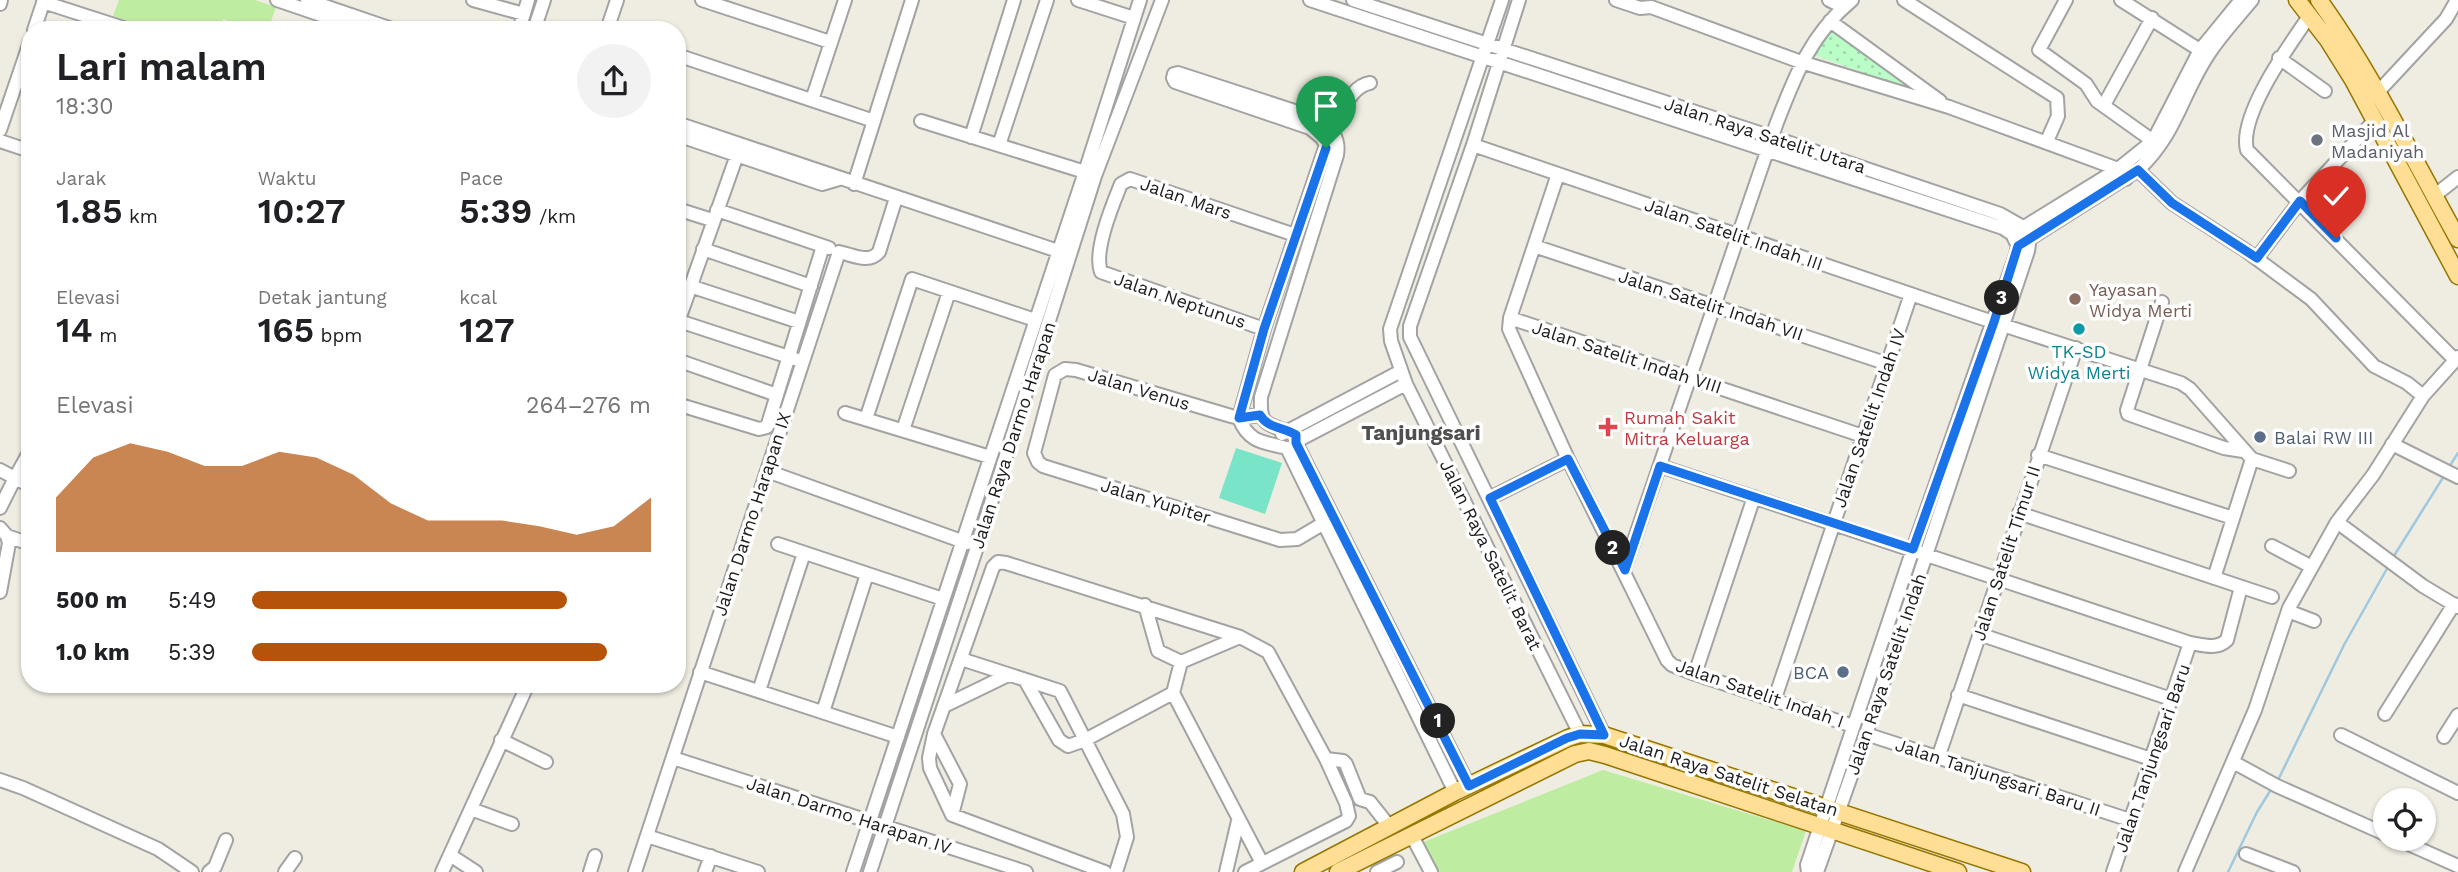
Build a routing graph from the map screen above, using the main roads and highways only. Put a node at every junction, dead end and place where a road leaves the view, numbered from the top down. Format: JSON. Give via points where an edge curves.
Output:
{"nodes":[{"id":1,"x":2297,"y":0,"type":"edge"},
{"id":2,"x":2319,"y":0,"type":"edge"},
{"id":3,"x":2458,"y":239,"type":"edge"},
{"id":4,"x":2458,"y":276,"type":"edge"},
{"id":5,"x":1396,"y":822,"type":"junction"},
{"id":6,"x":1411,"y":834,"type":"junction"},
{"id":7,"x":1303,"y":872,"type":"edge"},
{"id":8,"x":1339,"y":872,"type":"edge"},
{"id":9,"x":1958,"y":872,"type":"edge"},
{"id":10,"x":2022,"y":872,"type":"edge"}],
"edges":[{"from":1,"to":4,"type":"main road","via":[[2353,80]]},
{"from":2,"to":3,"type":"main road","via":[[2378,92]]},
{"from":5,"to":6,"type":"main road"},
{"from":5,"to":7,"type":"main road","name":"Jalan Raya Satelit Selatan"},
{"from":5,"to":10,"type":"main road","name":"Jalan Raya Satelit Selatan","via":[[1580,734],[1604,735]]},
{"from":6,"to":8,"type":"main road","name":"Jalan Raya Satelit Selatan"},
{"from":6,"to":9,"type":"main road","name":"Jalan Raya Satelit Selatan","via":[[1589,751]]}]}
